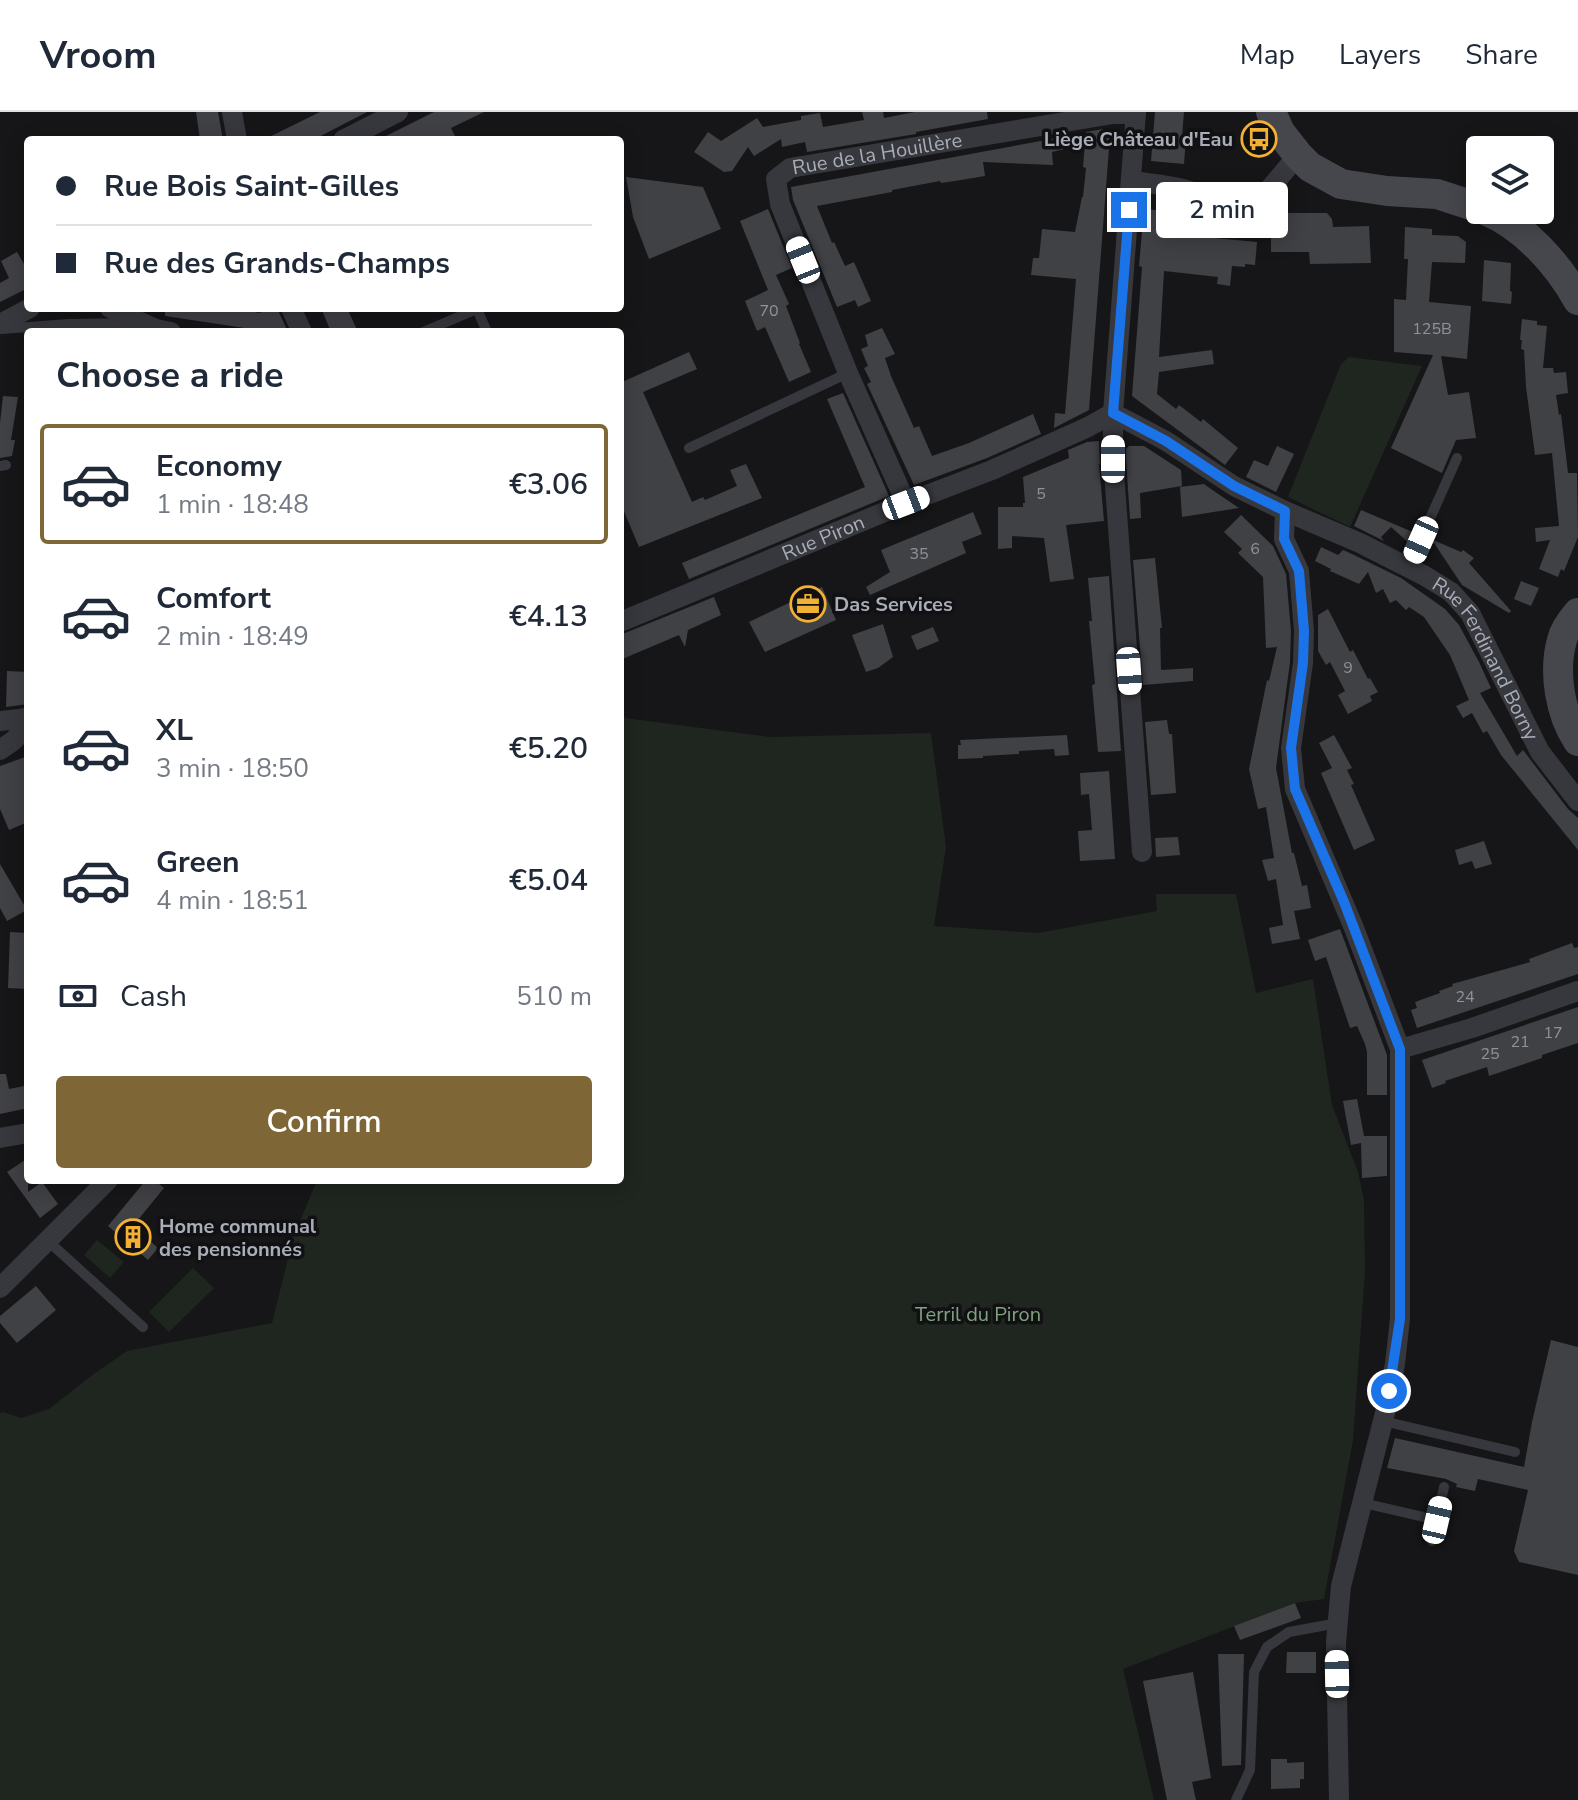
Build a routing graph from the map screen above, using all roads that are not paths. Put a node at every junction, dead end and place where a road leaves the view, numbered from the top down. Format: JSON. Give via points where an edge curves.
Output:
{"nodes":[{"id":1,"x":232,"y":112,"type":"edge"},
{"id":2,"x":398,"y":112,"type":"edge"},
{"id":3,"x":1271,"y":112,"type":"edge"},
{"id":4,"x":1136,"y":113,"type":"edge"},
{"id":5,"x":236,"y":136,"type":"edge"},
{"id":6,"x":351,"y":136,"type":"edge"},
{"id":7,"x":1298,"y":155,"type":"junction"},
{"id":8,"x":1131,"y":181,"type":"junction"},
{"id":9,"x":1466,"y":204,"type":"edge"},
{"id":10,"x":1507,"y":224,"type":"edge"},
{"id":11,"x":1578,"y":300,"type":"edge"},
{"id":12,"x":24,"y":312,"type":"edge"},
{"id":13,"x":470,"y":312,"type":"edge"},
{"id":14,"x":142,"y":315,"type":"edge"},
{"id":15,"x":0,"y":326,"type":"edge"},
{"id":16,"x":432,"y":328,"type":"edge"},
{"id":17,"x":848,"y":373,"type":"junction"},
{"id":18,"x":1113,"y":413,"type":"junction"},
{"id":19,"x":689,"y":448,"type":"dead end"},
{"id":20,"x":1457,"y":458,"type":"dead end"},
{"id":21,"x":906,"y":503,"type":"junction"},
{"id":22,"x":1285,"y":511,"type":"junction"},
{"id":23,"x":1408,"y":568,"type":"junction"},
{"id":24,"x":1578,"y":613,"type":"edge"},
{"id":25,"x":624,"y":620,"type":"edge"},
{"id":26,"x":24,"y":718,"type":"edge"},
{"id":27,"x":0,"y":721,"type":"edge"},
{"id":28,"x":24,"y":730,"type":"edge"},
{"id":29,"x":1578,"y":741,"type":"edge"},
{"id":30,"x":0,"y":750,"type":"edge"},
{"id":31,"x":1578,"y":801,"type":"edge"},
{"id":32,"x":1142,"y":852,"type":"dead end"},
{"id":33,"x":1578,"y":991,"type":"edge"},
{"id":34,"x":1400,"y":1049,"type":"junction"},
{"id":35,"x":24,"y":1134,"type":"edge"},
{"id":36,"x":0,"y":1138,"type":"edge"},
{"id":37,"x":104,"y":1184,"type":"edge"},
{"id":38,"x":48,"y":1241,"type":"junction"},
{"id":39,"x":0,"y":1288,"type":"edge"},
{"id":40,"x":143,"y":1327,"type":"dead end"},
{"id":41,"x":1383,"y":1421,"type":"junction"},
{"id":42,"x":1515,"y":1452,"type":"dead end"},
{"id":43,"x":1444,"y":1487,"type":"dead end"},
{"id":44,"x":1363,"y":1503,"type":"junction"},
{"id":45,"x":1437,"y":1520,"type":"junction"},
{"id":46,"x":1432,"y":1541,"type":"dead end"},
{"id":47,"x":1338,"y":1623,"type":"junction"},
{"id":48,"x":1236,"y":1800,"type":"edge"},
{"id":49,"x":1339,"y":1800,"type":"edge"}],
"edges":[{"from":1,"to":5,"type":"street"},
{"from":2,"to":6,"type":"street"},
{"from":3,"to":7,"type":"street"},
{"from":4,"to":8,"type":"street"},
{"from":4,"to":17,"type":"street","name":"Rue de la Houillère","via":[[790,168],[776,179],[780,204]]},
{"from":7,"to":8,"type":"street","via":[[1249,210],[1230,209],[1176,186]]},
{"from":7,"to":9,"type":"street","via":[[1341,184],[1437,194]]},
{"from":8,"to":18,"type":"street"},
{"from":10,"to":11,"type":"street","via":[[1544,252]]},
{"from":12,"to":15,"type":"street"},
{"from":13,"to":16,"type":"lane"},
{"from":14,"to":15,"type":"lane"},
{"from":17,"to":19,"type":"lane"},
{"from":17,"to":21,"type":"street","name":"Rue de la Houillère"},
{"from":18,"to":21,"type":"street","name":"Rue Piron","via":[[992,470]]},
{"from":18,"to":22,"type":"street","name":"Rue Ferdinand Borny"},
{"from":18,"to":32,"type":"street"},
{"from":20,"to":23,"type":"lane"},
{"from":21,"to":25,"type":"street","name":"Rue Piron"},
{"from":22,"to":23,"type":"street","name":"Rue Ferdinand Borny"},
{"from":22,"to":34,"type":"street","via":[[1284,539],[1299,571],[1304,631],[1291,748],[1295,789]]},
{"from":23,"to":31,"type":"street","name":"Rue Ferdinand Borny","via":[[1451,592],[1470,613],[1531,737]]},
{"from":24,"to":29,"type":"street","via":[[1562,638],[1559,678],[1568,724]]},
{"from":26,"to":27,"type":"street"},
{"from":28,"to":30,"type":"street"},
{"from":33,"to":34,"type":"street"},
{"from":34,"to":41,"type":"street","via":[[1400,1319]]},
{"from":35,"to":36,"type":"street"},
{"from":37,"to":38,"type":"street"},
{"from":38,"to":39,"type":"street"},
{"from":38,"to":40,"type":"lane"},
{"from":41,"to":42,"type":"lane"},
{"from":41,"to":44,"type":"street"},
{"from":43,"to":45,"type":"lane"},
{"from":44,"to":45,"type":"lane"},
{"from":44,"to":47,"type":"street","via":[[1341,1586]]},
{"from":45,"to":46,"type":"lane"},
{"from":47,"to":48,"type":"lane","via":[[1289,1632],[1267,1647],[1254,1672],[1250,1770]]},
{"from":47,"to":49,"type":"street"}]}
